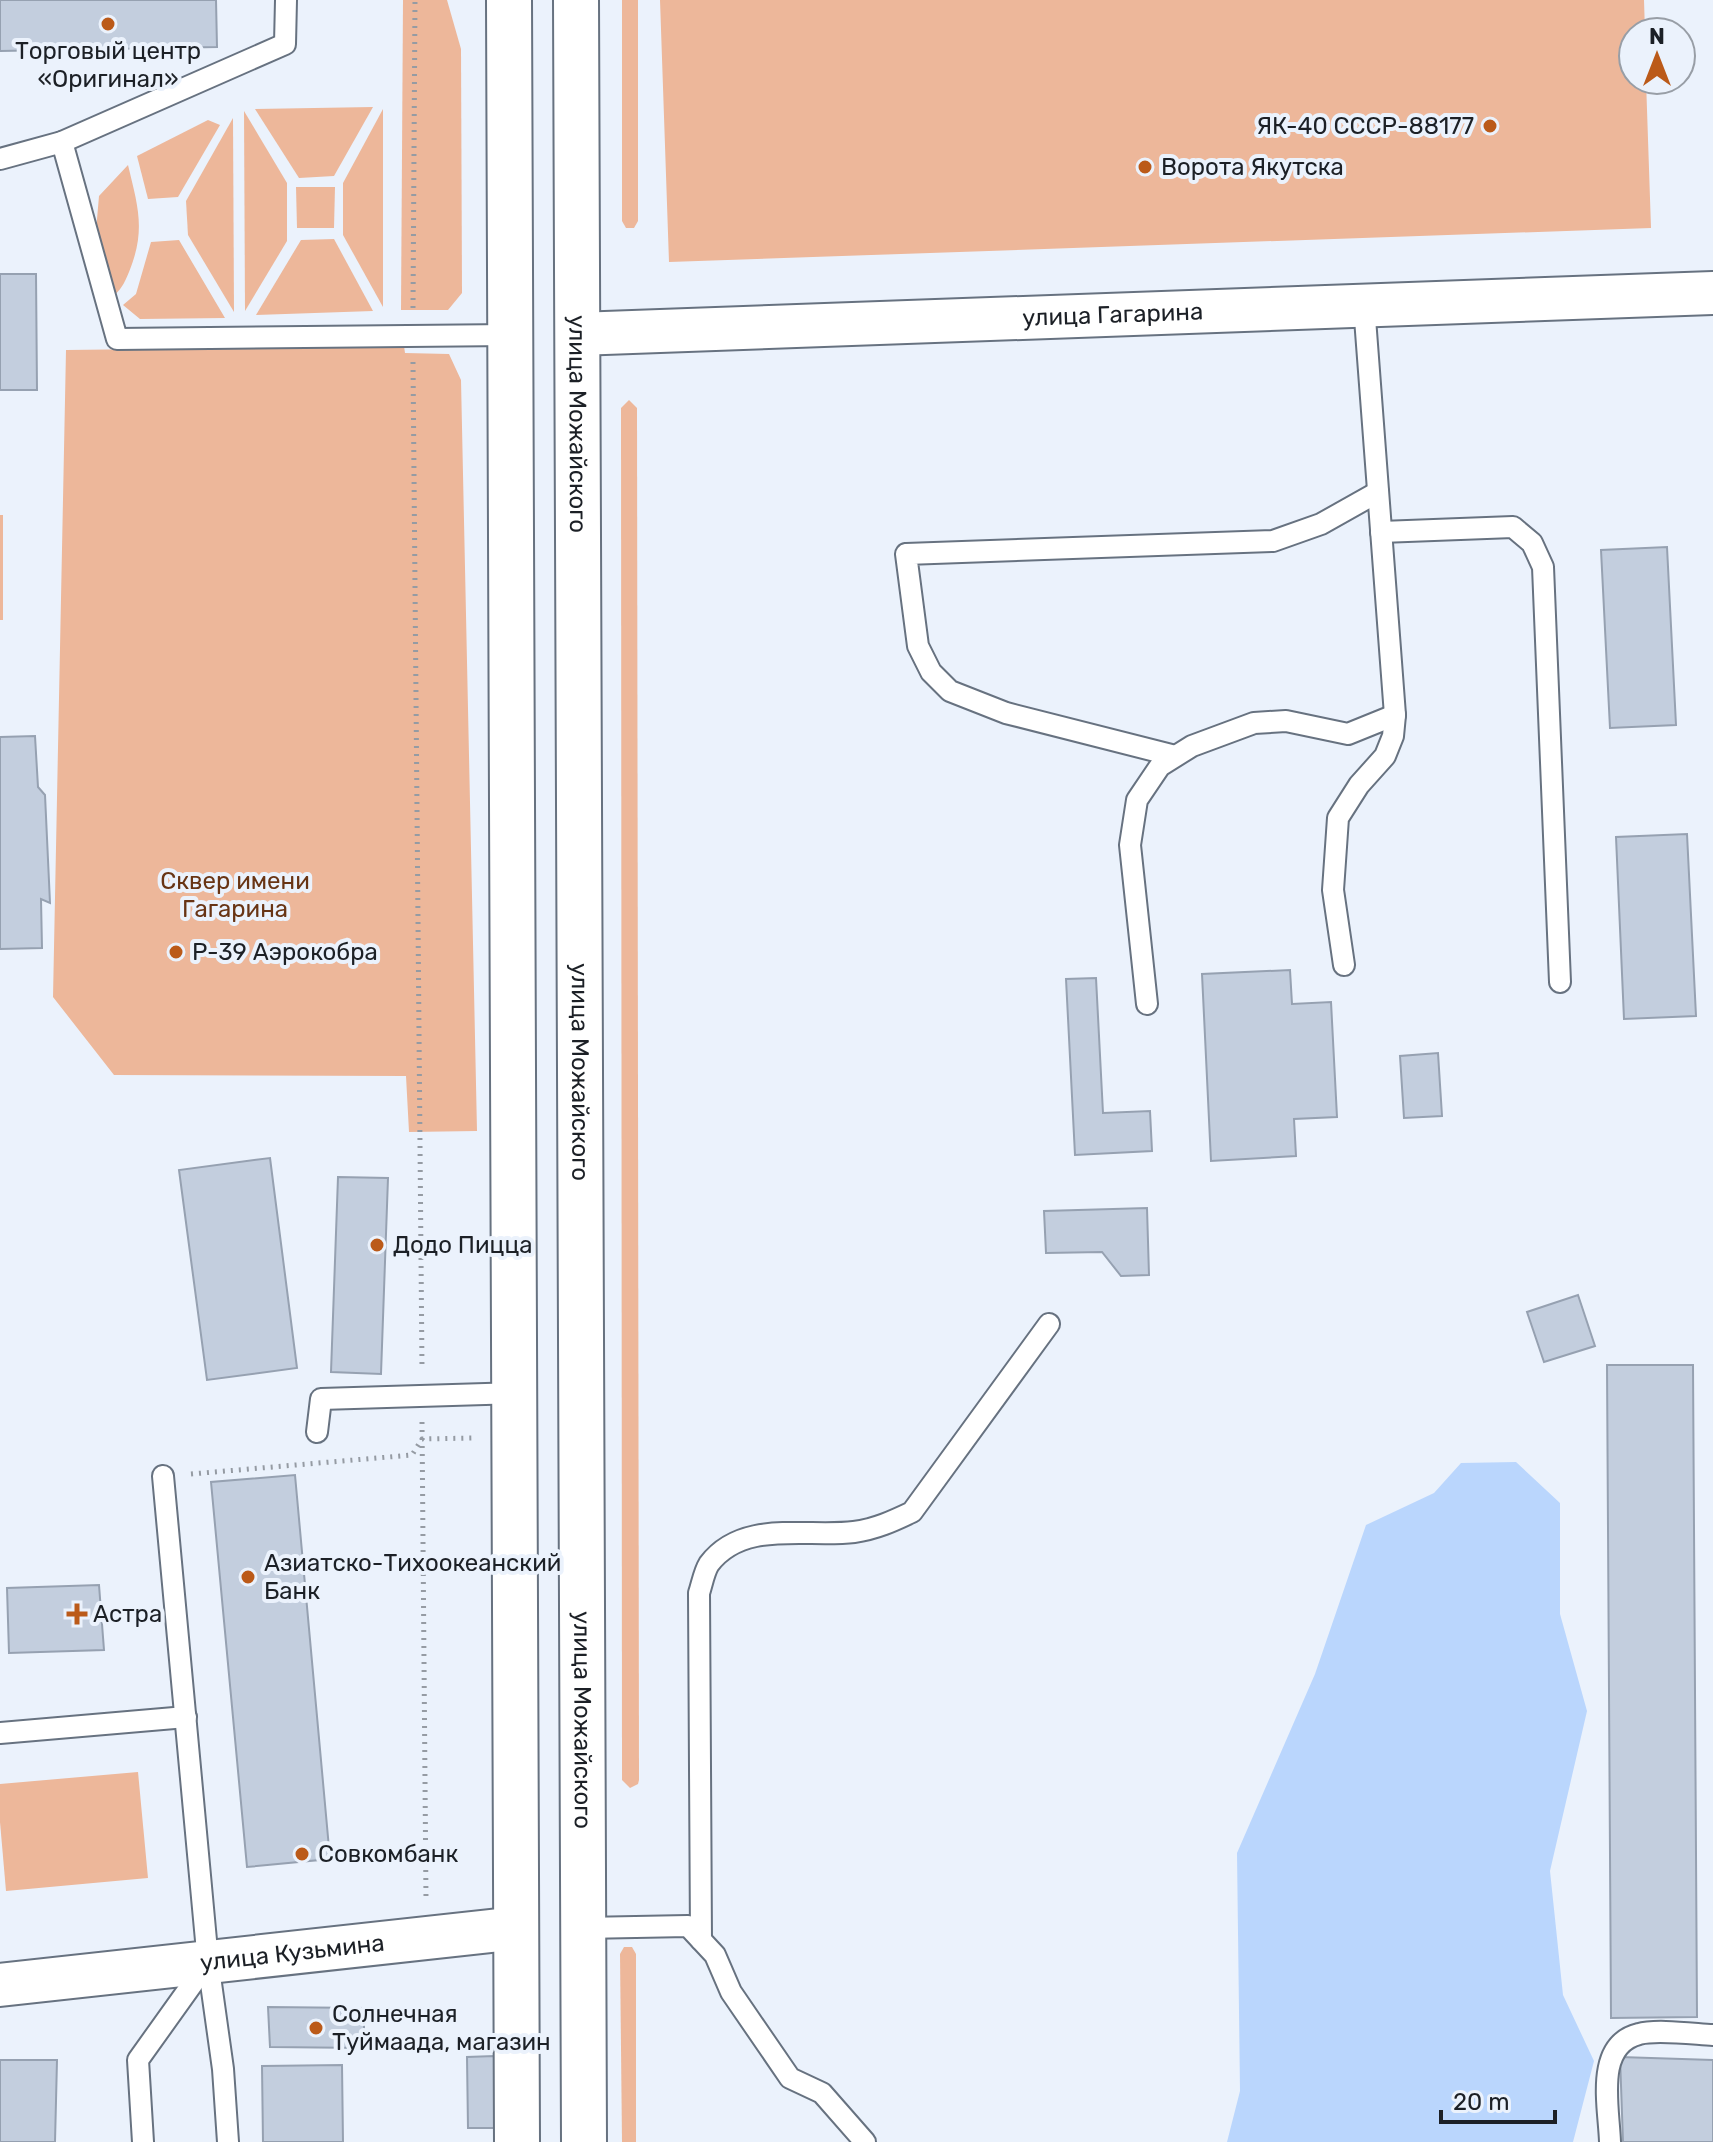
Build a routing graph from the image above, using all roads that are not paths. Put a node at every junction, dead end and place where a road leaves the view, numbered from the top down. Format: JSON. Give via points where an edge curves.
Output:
{"nodes":[{"id":1,"x":286,"y":0,"type":"edge"},
{"id":2,"x":509,"y":0,"type":"edge"},
{"id":3,"x":576,"y":0,"type":"edge"},
{"id":4,"x":62,"y":142,"type":"junction"},
{"id":5,"x":0,"y":159,"type":"edge"},
{"id":6,"x":1713,"y":293,"type":"edge"},
{"id":7,"x":1364,"y":305,"type":"junction"},
{"id":8,"x":577,"y":334,"type":"junction"},
{"id":9,"x":511,"y":335,"type":"junction"},
{"id":10,"x":1378,"y":492,"type":"junction"},
{"id":11,"x":1381,"y":532,"type":"junction"},
{"id":12,"x":1395,"y":715,"type":"junction"},
{"id":13,"x":1175,"y":756,"type":"junction"},
{"id":14,"x":1344,"y":965,"type":"dead end"},
{"id":15,"x":1560,"y":982,"type":"dead end"},
{"id":16,"x":1147,"y":1004,"type":"dead end"},
{"id":17,"x":1049,"y":1324,"type":"dead end"},
{"id":18,"x":515,"y":1393,"type":"junction"},
{"id":19,"x":317,"y":1432,"type":"dead end"},
{"id":20,"x":163,"y":1476,"type":"road end"},
{"id":21,"x":186,"y":1717,"type":"junction"},
{"id":22,"x":0,"y":1733,"type":"edge"},
{"id":23,"x":517,"y":1928,"type":"junction"},
{"id":24,"x":583,"y":1928,"type":"junction"},
{"id":25,"x":701,"y":1940,"type":"junction"},
{"id":26,"x":208,"y":1962,"type":"junction"},
{"id":27,"x":0,"y":1985,"type":"edge"},
{"id":28,"x":1713,"y":2035,"type":"edge"},
{"id":29,"x":143,"y":2142,"type":"edge"},
{"id":30,"x":228,"y":2142,"type":"edge"},
{"id":31,"x":517,"y":2142,"type":"edge"},
{"id":32,"x":584,"y":2142,"type":"edge"},
{"id":33,"x":865,"y":2142,"type":"edge"},
{"id":34,"x":1610,"y":2142,"type":"edge"}],
"edges":[{"from":1,"to":4,"type":"lane","via":[[285,44]]},
{"from":2,"to":9,"type":"main road"},
{"from":3,"to":8,"type":"main road","name":"улица Можайского"},
{"from":4,"to":5,"type":"lane"},
{"from":4,"to":9,"type":"lane","via":[[117,339]]},
{"from":6,"to":7,"type":"street","name":"улица Гагарина"},
{"from":7,"to":8,"type":"street","name":"улица Гагарина"},
{"from":7,"to":10,"type":"lane"},
{"from":8,"to":9,"type":"main road","name":"улица Гагарина"},
{"from":8,"to":24,"type":"main road","name":"улица Можайского"},
{"from":9,"to":18,"type":"main road"},
{"from":10,"to":11,"type":"lane"},
{"from":10,"to":13,"type":"lane","via":[[1321,524],[1273,541],[906,554],[918,646],[931,672],[950,691],[1006,713]]},
{"from":11,"to":12,"type":"lane"},
{"from":11,"to":15,"type":"lane","via":[[1513,527],[1532,543],[1543,567]]},
{"from":12,"to":13,"type":"lane","via":[[1348,734],[1286,721],[1254,723]]},
{"from":12,"to":14,"type":"lane","via":[[1385,756],[1338,818],[1333,890]]},
{"from":13,"to":16,"type":"lane","via":[[1160,766],[1137,800],[1130,845]]},
{"from":17,"to":25,"type":"lane","via":[[912,1512],[879,1528],[851,1532],[769,1532],[726,1547],[707,1566],[699,1593]]},
{"from":18,"to":19,"type":"lane","via":[[321,1399]]},
{"from":18,"to":23,"type":"main road"},
{"from":20,"to":21,"type":"lane"},
{"from":21,"to":22,"type":"lane"},
{"from":21,"to":26,"type":"lane"},
{"from":23,"to":24,"type":"main road","name":"улица Кузьмина"},
{"from":23,"to":26,"type":"street","name":"улица Кузьмина"},
{"from":23,"to":31,"type":"main road"},
{"from":24,"to":25,"type":"lane","via":[[688,1926]]},
{"from":24,"to":32,"type":"main road","name":"улица Можайского"},
{"from":25,"to":33,"type":"lane","via":[[790,2078],[822,2093]]},
{"from":26,"to":27,"type":"street","name":"улица Кузьмина"},
{"from":26,"to":29,"type":"lane","via":[[138,2060]]},
{"from":26,"to":30,"type":"lane"},
{"from":28,"to":34,"type":"lane","via":[[1640,2033],[1618,2043],[1608,2066]]}]}
